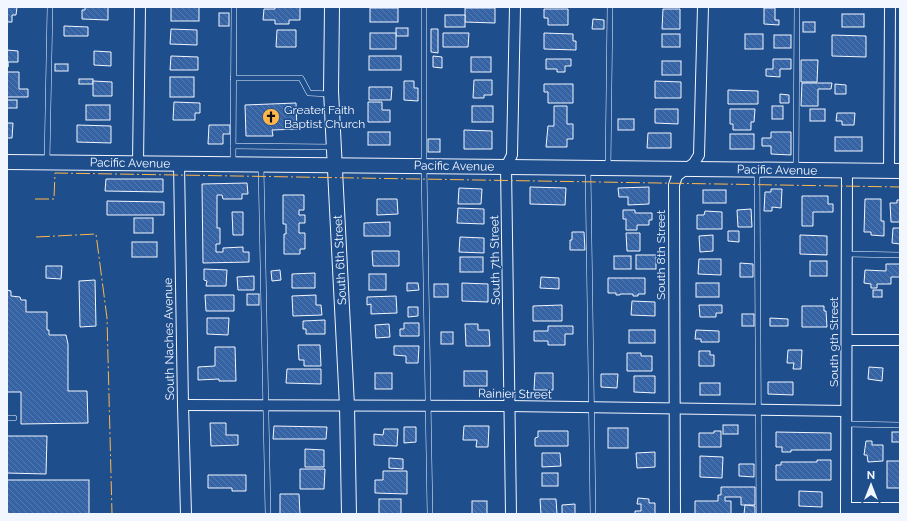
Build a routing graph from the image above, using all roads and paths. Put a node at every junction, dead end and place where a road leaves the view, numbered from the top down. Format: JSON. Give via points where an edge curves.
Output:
{"nodes":[{"id":1,"x":50,"y":7,"type":"edge"},
{"id":2,"x":140,"y":7,"type":"edge"},
{"id":3,"x":234,"y":7,"type":"edge"},
{"id":4,"x":332,"y":7,"type":"edge"},
{"id":5,"x":424,"y":7,"type":"edge"},
{"id":6,"x":515,"y":7,"type":"edge"},
{"id":7,"x":610,"y":7,"type":"edge"},
{"id":8,"x":703,"y":7,"type":"edge"},
{"id":9,"x":797,"y":7,"type":"edge"},
{"id":10,"x":890,"y":7,"type":"edge"},
{"id":11,"x":233,"y":78,"type":"junction"},
{"id":12,"x":332,"y":94,"type":"junction"},
{"id":13,"x":233,"y":146,"type":"junction"},
{"id":14,"x":334,"y":147,"type":"junction"},
{"id":15,"x":7,"y":162,"type":"edge"},
{"id":16,"x":47,"y":162,"type":"junction"},
{"id":17,"x":138,"y":163,"type":"junction"},
{"id":18,"x":179,"y":164,"type":"junction"},
{"id":19,"x":232,"y":164,"type":"junction"},
{"id":20,"x":261,"y":165,"type":"junction"},
{"id":21,"x":336,"y":165,"type":"junction"},
{"id":22,"x":424,"y":166,"type":"junction"},
{"id":23,"x":506,"y":167,"type":"junction"},
{"id":24,"x":588,"y":168,"type":"junction"},
{"id":25,"x":608,"y":168,"type":"junction"},
{"id":26,"x":685,"y":169,"type":"junction"},
{"id":27,"x":757,"y":169,"type":"junction"},
{"id":28,"x":796,"y":170,"type":"junction"},
{"id":29,"x":847,"y":170,"type":"junction"},
{"id":30,"x":895,"y":171,"type":"edge"},
{"id":31,"x":847,"y":254,"type":"junction"},
{"id":32,"x":900,"y":255,"type":"edge"},
{"id":33,"x":848,"y":340,"type":"junction"},
{"id":34,"x":900,"y":340,"type":"edge"},
{"id":35,"x":183,"y":405,"type":"junction"},
{"id":36,"x":265,"y":406,"type":"junction"},
{"id":37,"x":347,"y":406,"type":"junction"},
{"id":38,"x":429,"y":406,"type":"junction"},
{"id":39,"x":509,"y":406,"type":"junction"},
{"id":40,"x":592,"y":408,"type":"junction"},
{"id":41,"x":674,"y":409,"type":"junction"},
{"id":42,"x":759,"y":410,"type":"junction"},
{"id":43,"x":846,"y":411,"type":"junction"},
{"id":44,"x":7,"y":418,"type":"edge"},
{"id":45,"x":14,"y":418,"type":"dead end"},
{"id":46,"x":846,"y":424,"type":"junction"},
{"id":47,"x":900,"y":425,"type":"edge"},
{"id":48,"x":900,"y":508,"type":"edge"},
{"id":49,"x":846,"y":511,"type":"edge"},
{"id":50,"x":186,"y":514,"type":"edge"},
{"id":51,"x":268,"y":514,"type":"edge"},
{"id":52,"x":349,"y":514,"type":"edge"},
{"id":53,"x":430,"y":514,"type":"edge"},
{"id":54,"x":510,"y":514,"type":"edge"},
{"id":55,"x":593,"y":514,"type":"edge"},
{"id":56,"x":675,"y":514,"type":"edge"},
{"id":57,"x":759,"y":514,"type":"edge"}],
"edges":[{"from":1,"to":16,"type":"lane"},
{"from":2,"to":17,"type":"street"},
{"from":3,"to":11,"type":"lane"},
{"from":4,"to":12,"type":"street","name":"South 6th Street"},
{"from":5,"to":22,"type":"lane"},
{"from":6,"to":23,"type":"street","name":"South 7th Street","via":[[512,155]]},
{"from":7,"to":25,"type":"lane"},
{"from":8,"to":26,"type":"street","name":"South 8th Street","via":[[699,155],[694,163]]},
{"from":9,"to":28,"type":"lane"},
{"from":10,"to":30,"type":"street"},
{"from":11,"to":12,"type":"lane","via":[[301,78],[309,93]]},
{"from":11,"to":13,"type":"lane"},
{"from":12,"to":14,"type":"street","name":"South 6th Street"},
{"from":13,"to":14,"type":"lane"},
{"from":13,"to":19,"type":"lane"},
{"from":14,"to":21,"type":"street","name":"South 6th Street"},
{"from":15,"to":16,"type":"street","name":"Pacific Avenue"},
{"from":16,"to":17,"type":"street","name":"Pacific Avenue"},
{"from":17,"to":18,"type":"street","name":"Pacific Avenue"},
{"from":18,"to":19,"type":"street","name":"Pacific Avenue"},
{"from":18,"to":35,"type":"street","name":"South Naches Avenue"},
{"from":19,"to":20,"type":"street","name":"Pacific Avenue"},
{"from":20,"to":21,"type":"street","name":"Pacific Avenue"},
{"from":20,"to":36,"type":"lane"},
{"from":21,"to":22,"type":"street","name":"Pacific Avenue"},
{"from":21,"to":37,"type":"street","name":"South 6th Street"},
{"from":22,"to":23,"type":"street","name":"Pacific Avenue"},
{"from":22,"to":38,"type":"lane"},
{"from":23,"to":24,"type":"street","name":"Pacific Avenue"},
{"from":23,"to":39,"type":"street","name":"South 7th Street"},
{"from":24,"to":25,"type":"street","name":"Pacific Avenue"},
{"from":24,"to":40,"type":"lane"},
{"from":25,"to":26,"type":"street","name":"Pacific Avenue"},
{"from":26,"to":27,"type":"street","name":"Pacific Avenue"},
{"from":26,"to":41,"type":"street","name":"South 8th Street","via":[[677,176],[674,185]]},
{"from":27,"to":28,"type":"street","name":"Pacific Avenue"},
{"from":27,"to":42,"type":"lane"},
{"from":28,"to":29,"type":"street","name":"Pacific Avenue"},
{"from":29,"to":30,"type":"street","name":"Pacific Avenue"},
{"from":29,"to":31,"type":"street","name":"South 9th Street"},
{"from":31,"to":32,"type":"lane"},
{"from":31,"to":33,"type":"street","name":"South 9th Street"},
{"from":33,"to":34,"type":"street"},
{"from":33,"to":43,"type":"street","name":"South 9th Street"},
{"from":35,"to":36,"type":"street","name":"Rainier Street"},
{"from":35,"to":50,"type":"street","name":"South Naches Avenue"},
{"from":36,"to":37,"type":"street","name":"Rainier Street"},
{"from":36,"to":51,"type":"lane"},
{"from":37,"to":38,"type":"street","name":"Rainier Street"},
{"from":37,"to":52,"type":"street","name":"South 6th Street"},
{"from":38,"to":39,"type":"street","name":"Rainier Street"},
{"from":38,"to":53,"type":"lane"},
{"from":39,"to":40,"type":"street","name":"Rainier Street"},
{"from":39,"to":54,"type":"street","name":"South 7th Street"},
{"from":40,"to":41,"type":"street","name":"Rainier Street"},
{"from":40,"to":55,"type":"lane"},
{"from":41,"to":42,"type":"street","name":"Rainier Street"},
{"from":41,"to":56,"type":"street","name":"South 8th Street"},
{"from":42,"to":43,"type":"street","name":"Rainier Street"},
{"from":42,"to":57,"type":"lane"},
{"from":43,"to":46,"type":"street","name":"South 9th Street"},
{"from":44,"to":45,"type":"lane"},
{"from":46,"to":47,"type":"lane"},
{"from":46,"to":49,"type":"street","name":"South 9th Street"},
{"from":48,"to":49,"type":"street"}]}
